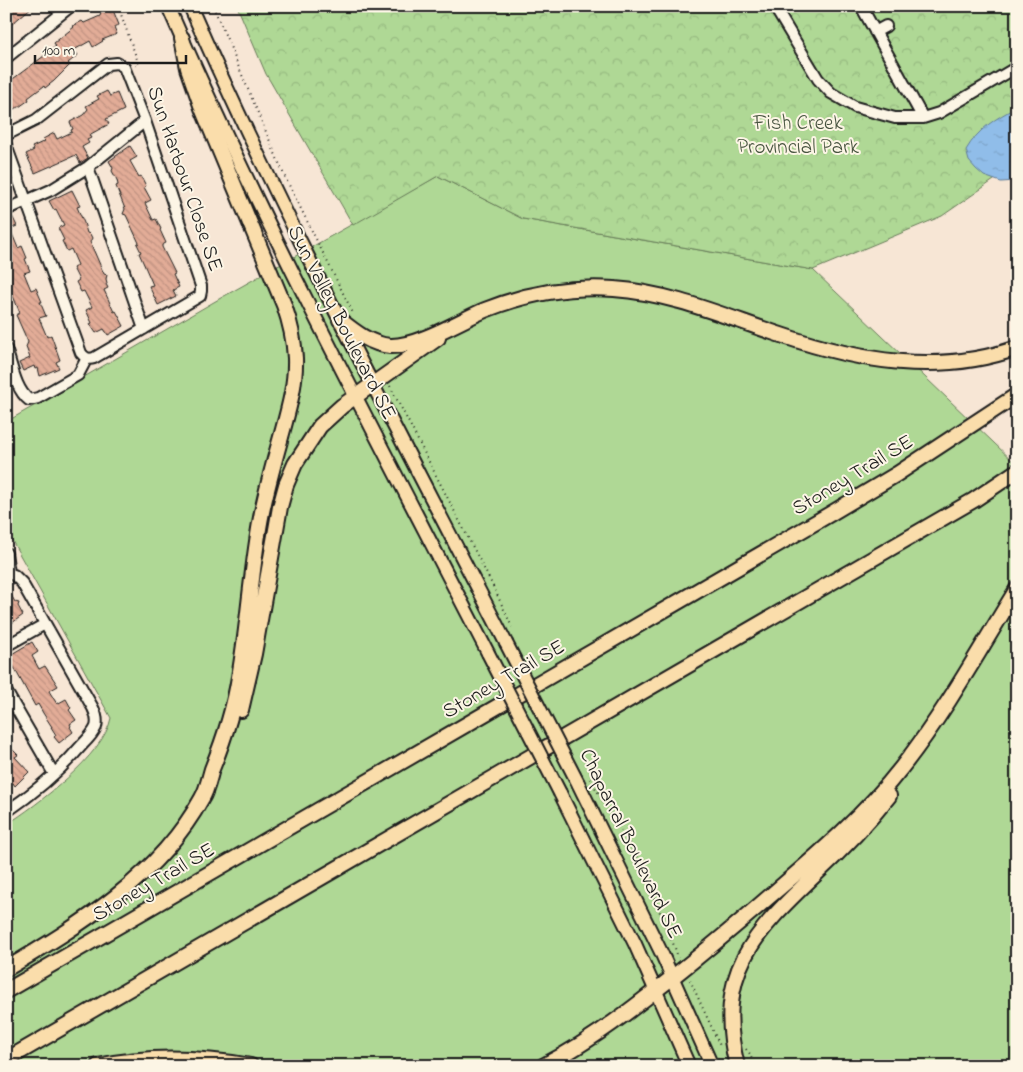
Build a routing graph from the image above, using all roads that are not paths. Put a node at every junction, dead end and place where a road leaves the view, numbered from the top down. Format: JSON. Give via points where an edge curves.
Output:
{"nodes":[{"id":1,"x":71,"y":6,"type":"edge"},
{"id":2,"x":168,"y":6,"type":"edge"},
{"id":3,"x":190,"y":6,"type":"edge"},
{"id":4,"x":774,"y":6,"type":"edge"},
{"id":5,"x":861,"y":6,"type":"edge"},
{"id":6,"x":886,"y":26,"type":"dead end"},
{"id":7,"x":875,"y":32,"type":"junction"},
{"id":8,"x":182,"y":38,"type":"junction"},
{"id":9,"x":6,"y":58,"type":"edge"},
{"id":10,"x":1017,"y":67,"type":"edge"},
{"id":11,"x":923,"y":118,"type":"junction"},
{"id":12,"x":145,"y":121,"type":"junction"},
{"id":13,"x":6,"y":135,"type":"edge"},
{"id":14,"x":6,"y":145,"type":"edge"},
{"id":15,"x":88,"y":167,"type":"junction"},
{"id":16,"x":27,"y":200,"type":"junction"},
{"id":17,"x":6,"y":210,"type":"edge"},
{"id":18,"x":466,"y":319,"type":"junction"},
{"id":19,"x":340,"y":320,"type":"junction"},
{"id":20,"x":144,"y":329,"type":"junction"},
{"id":21,"x":1017,"y":348,"type":"edge"},
{"id":22,"x":6,"y":349,"type":"edge"},
{"id":23,"x":87,"y":358,"type":"junction"},
{"id":24,"x":373,"y":384,"type":"junction"},
{"id":25,"x":1017,"y":395,"type":"edge"},
{"id":26,"x":356,"y":396,"type":"junction"},
{"id":27,"x":1017,"y":471,"type":"edge"},
{"id":28,"x":6,"y":553,"type":"edge"},
{"id":29,"x":8,"y":573,"type":"edge"},
{"id":30,"x":1017,"y":589,"type":"edge"},
{"id":31,"x":45,"y":624,"type":"junction"},
{"id":32,"x":506,"y":643,"type":"joint"},
{"id":33,"x":6,"y":646,"type":"edge"},
{"id":34,"x":488,"y":653,"type":"joint"},
{"id":35,"x":6,"y":691,"type":"edge"},
{"id":36,"x":946,"y":705,"type":"junction"},
{"id":37,"x":54,"y":774,"type":"junction"},
{"id":38,"x":203,"y":797,"type":"junction"},
{"id":39,"x":6,"y":812,"type":"edge"},
{"id":40,"x":6,"y":969,"type":"edge"},
{"id":41,"x":673,"y":978,"type":"junction"},
{"id":42,"x":656,"y":990,"type":"junction"},
{"id":43,"x":6,"y":991,"type":"edge"},
{"id":44,"x":6,"y":1060,"type":"edge"},
{"id":45,"x":206,"y":1060,"type":"junction"},
{"id":46,"x":98,"y":1066,"type":"edge"},
{"id":47,"x":234,"y":1066,"type":"edge"},
{"id":48,"x":252,"y":1066,"type":"edge"},
{"id":49,"x":542,"y":1066,"type":"edge"},
{"id":50,"x":690,"y":1066,"type":"edge"},
{"id":51,"x":712,"y":1066,"type":"edge"},
{"id":52,"x":737,"y":1066,"type":"edge"}],
"edges":[{"from":1,"to":9,"type":"street"},
{"from":2,"to":8,"type":"main road","name":"Sun Valley Boulevard SE"},
{"from":3,"to":19,"type":"main road","name":"Sun Valley Boulevard SE","via":[[255,149]]},
{"from":4,"to":11,"type":"street","via":[[818,79],[831,93],[855,107],[895,118]]},
{"from":5,"to":7,"type":"street"},
{"from":6,"to":7,"type":"street"},
{"from":7,"to":11,"type":"street"},
{"from":8,"to":26,"type":"main road","name":"Sun Valley Boulevard SE","via":[[261,209]]},
{"from":8,"to":38,"type":"highway","via":[[202,108],[286,310],[295,359],[291,398],[259,528],[235,700]]},
{"from":10,"to":11,"type":"street","via":[[939,113]]},
{"from":12,"to":13,"type":"street","name":"Sun Harbour Close SE","via":[[126,70],[118,63],[108,64],[59,104]]},
{"from":12,"to":15,"type":"street"},
{"from":12,"to":20,"type":"street","name":"Sun Harbour Close SE","via":[[202,291],[197,299]]},
{"from":14,"to":16,"type":"street"},
{"from":15,"to":16,"type":"street","via":[[51,190]]},
{"from":15,"to":20,"type":"street"},
{"from":16,"to":17,"type":"street"},
{"from":16,"to":23,"type":"street","via":[[81,353]]},
{"from":18,"to":19,"type":"highway","via":[[412,342],[393,346],[367,339]]},
{"from":18,"to":21,"type":"highway","via":[[528,296],[564,290],[606,289],[647,293],[690,304],[782,336],[874,360],[958,362]]},
{"from":18,"to":24,"type":"highway"},
{"from":19,"to":24,"type":"main road","name":"Sun Valley Boulevard SE"},
{"from":20,"to":23,"type":"street","name":"Sun Harbour Close SE","via":[[94,358]]},
{"from":22,"to":23,"type":"street","via":[[23,396],[29,400],[78,374]]},
{"from":24,"to":26,"type":"highway"},
{"from":24,"to":32,"type":"main road","name":"Sun Valley Boulevard SE"},
{"from":25,"to":43,"type":"highway","name":"Stoney Trail SE","via":[[822,519]]},
{"from":26,"to":34,"type":"main road","name":"Sun Valley Boulevard SE"},
{"from":26,"to":38,"type":"highway","via":[[317,430],[289,478],[277,519],[243,704],[230,742]]},
{"from":27,"to":44,"type":"highway","via":[[974,500]]},
{"from":28,"to":29,"type":"street"},
{"from":29,"to":31,"type":"street","via":[[22,583]]},
{"from":30,"to":36,"type":"highway"},
{"from":31,"to":33,"type":"street"},
{"from":31,"to":37,"type":"street","via":[[96,715],[96,726],[90,736]]},
{"from":32,"to":41,"type":"main road","name":"Chaparral Boulevard SE","bridge":true,"via":[[583,780]]},
{"from":34,"to":42,"type":"main road","name":"Chaparral Boulevard SE","bridge":true},
{"from":35,"to":37,"type":"street"},
{"from":36,"to":41,"type":"highway","via":[[902,768],[849,825]]},
{"from":36,"to":52,"type":"highway","via":[[915,760],[880,807],[772,918],[750,946],[735,979],[730,1005]]},
{"from":37,"to":39,"type":"street"},
{"from":38,"to":40,"type":"highway","via":[[167,848],[131,884],[76,927]]},
{"from":41,"to":42,"type":"highway"},
{"from":41,"to":51,"type":"main road","name":"Chaparral Boulevard SE"},
{"from":42,"to":49,"type":"highway","via":[[601,1032]]},
{"from":42,"to":50,"type":"main road","name":"Chaparral Boulevard SE"},
{"from":45,"to":46,"type":"highway","via":[[176,1058]]},
{"from":45,"to":47,"type":"highway"},
{"from":45,"to":48,"type":"highway"}]}
